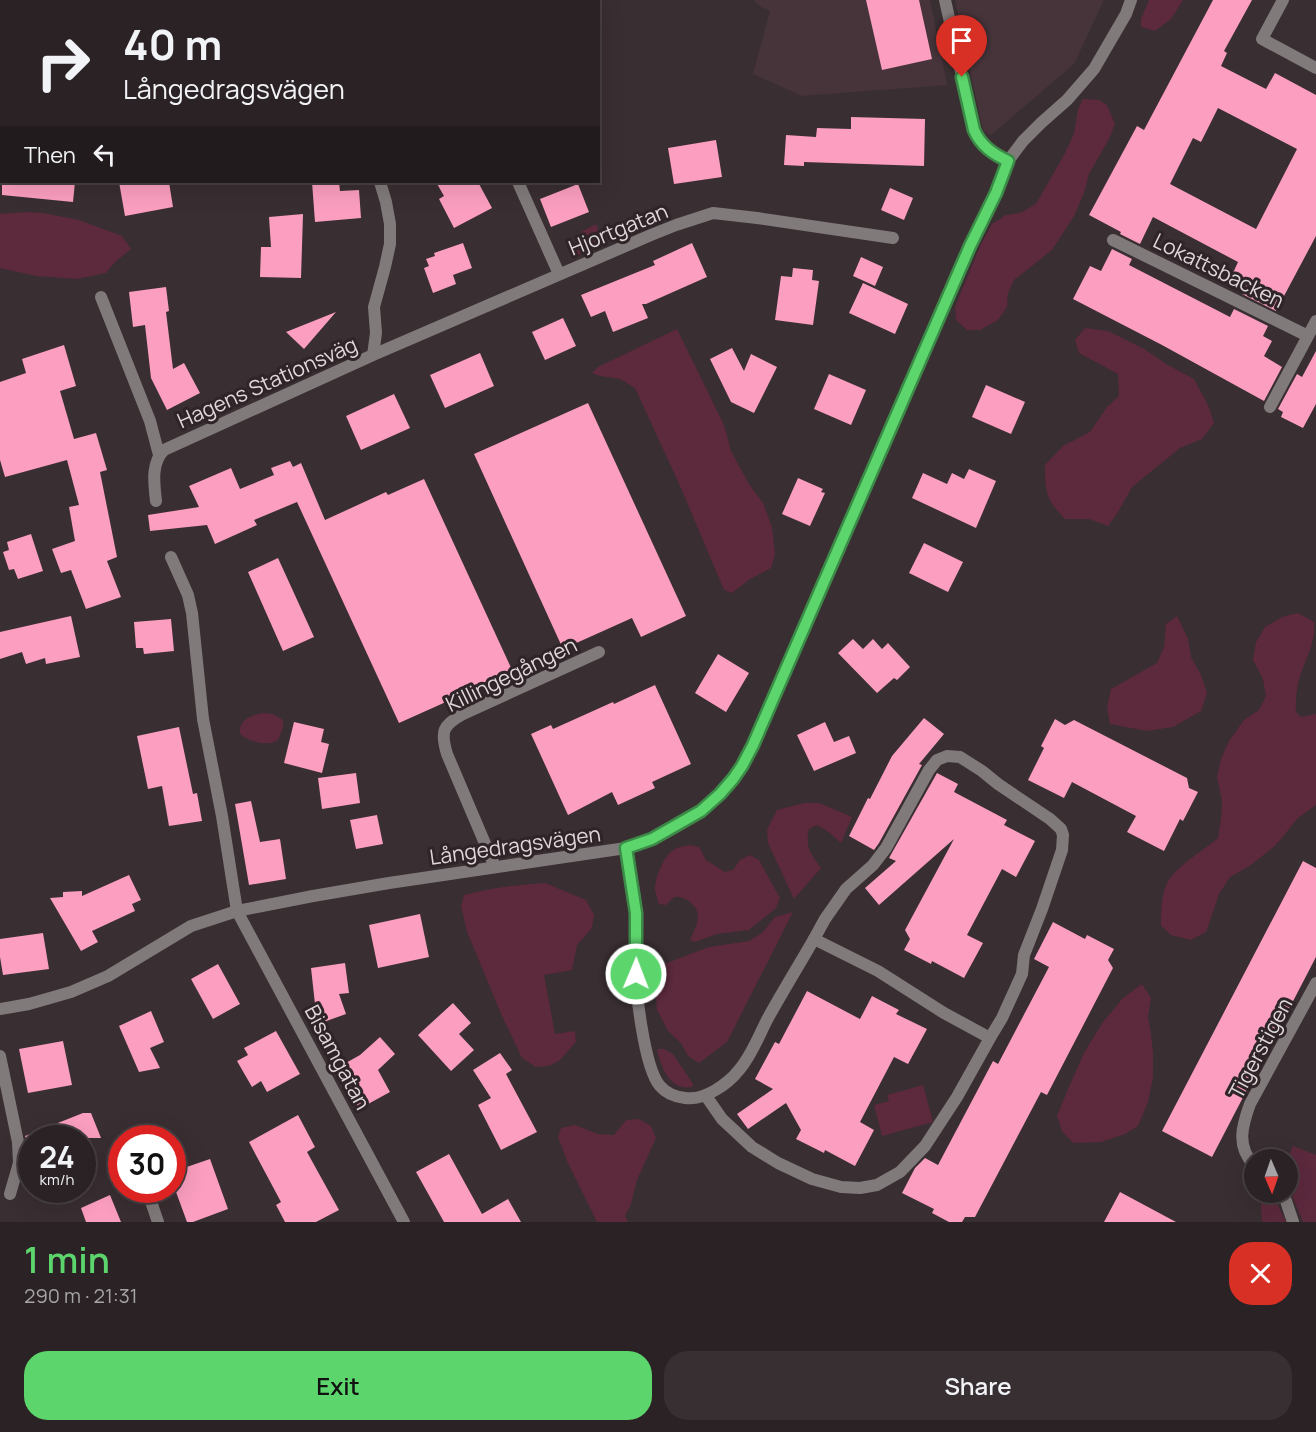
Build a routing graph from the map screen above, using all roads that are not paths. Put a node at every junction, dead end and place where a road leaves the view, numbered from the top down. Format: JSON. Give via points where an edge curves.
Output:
{"nodes":[{"id":1,"x":945,"y":0,"type":"edge"},
{"id":2,"x":1131,"y":0,"type":"edge"},
{"id":3,"x":1283,"y":0,"type":"edge"},
{"id":4,"x":1316,"y":68,"type":"edge"},
{"id":5,"x":1008,"y":161,"type":"junction"},
{"id":6,"x":380,"y":183,"type":"edge"},
{"id":7,"x":518,"y":183,"type":"edge"},
{"id":8,"x":893,"y":238,"type":"dead end"},
{"id":9,"x":1113,"y":240,"type":"dead end"},
{"id":10,"x":559,"y":274,"type":"junction"},
{"id":11,"x":101,"y":297,"type":"dead end"},
{"id":12,"x":1316,"y":321,"type":"edge"},
{"id":13,"x":1308,"y":336,"type":"junction"},
{"id":14,"x":373,"y":355,"type":"junction"},
{"id":15,"x":1270,"y":407,"type":"dead end"},
{"id":16,"x":159,"y":455,"type":"junction"},
{"id":17,"x":156,"y":501,"type":"dead end"},
{"id":18,"x":171,"y":557,"type":"dead end"},
{"id":19,"x":599,"y":652,"type":"dead end"},
{"id":20,"x":626,"y":848,"type":"junction"},
{"id":21,"x":495,"y":867,"type":"junction"},
{"id":22,"x":237,"y":911,"type":"junction"},
{"id":23,"x":814,"y":939,"type":"junction"},
{"id":24,"x":1316,"y":983,"type":"edge"},
{"id":25,"x":0,"y":1009,"type":"edge"},
{"id":26,"x":990,"y":1038,"type":"junction"},
{"id":27,"x":0,"y":1056,"type":"edge"},
{"id":28,"x":706,"y":1096,"type":"junction"},
{"id":29,"x":1244,"y":1149,"type":"edge"},
{"id":30,"x":10,"y":1194,"type":"dead end"},
{"id":31,"x":151,"y":1203,"type":"edge"},
{"id":32,"x":1287,"y":1203,"type":"edge"},
{"id":33,"x":158,"y":1222,"type":"edge"},
{"id":34,"x":404,"y":1222,"type":"edge"},
{"id":35,"x":1293,"y":1222,"type":"edge"}],
"edges":[{"from":1,"to":5,"type":"street","via":[[974,130],[984,145]]},
{"from":2,"to":5,"type":"street","name":"Långedragsvägen","via":[[1094,69]]},
{"from":3,"to":4,"type":"street","via":[[1262,39]]},
{"from":5,"to":20,"type":"street","name":"Långedragsvägen","via":[[742,766],[701,811],[652,839]]},
{"from":6,"to":14,"type":"street","name":"Hagens Stationsväg","via":[[390,224],[390,244],[374,308]]},
{"from":7,"to":10,"type":"street"},
{"from":8,"to":10,"type":"street","name":"Hjortgatan","via":[[713,213]]},
{"from":9,"to":13,"type":"street","name":"Lokattsbacken"},
{"from":10,"to":14,"type":"street","name":"Hjortgatan"},
{"from":11,"to":16,"type":"street","via":[[150,421]]},
{"from":12,"to":13,"type":"street"},
{"from":13,"to":15,"type":"street"},
{"from":14,"to":16,"type":"street","name":"Hagens Stationsväg"},
{"from":16,"to":17,"type":"street","via":[[154,477]]},
{"from":18,"to":22,"type":"street","via":[[192,613],[203,719]]},
{"from":19,"to":21,"type":"street","name":"Killingegången","via":[[452,720],[443,734],[447,754]]},
{"from":20,"to":21,"type":"street","name":"Långedragsvägen"},
{"from":20,"to":28,"type":"street","via":[[636,913],[636,988],[655,1079],[670,1093],[688,1099]]},
{"from":21,"to":22,"type":"street","name":"Långedragsvägen"},
{"from":22,"to":25,"type":"street","name":"Långedragsvägen","via":[[191,926],[108,976],[71,992]]},
{"from":22,"to":34,"type":"street","name":"Bisamgatan"},
{"from":23,"to":26,"type":"street","via":[[878,971]]},
{"from":23,"to":26,"type":"street","via":[[846,889],[886,848],[937,760],[947,756],[960,758],[1050,819],[1063,835],[1062,850],[1024,955],[1022,974]]},
{"from":23,"to":28,"type":"street","via":[[746,1061],[738,1072]]},
{"from":24,"to":29,"type":"street","name":"Tigerstigen","via":[[1250,1104],[1243,1124]]},
{"from":26,"to":28,"type":"street","via":[[925,1146],[900,1172],[877,1185],[840,1187],[778,1163],[752,1147],[722,1119]]},
{"from":27,"to":30,"type":"street","via":[[18,1142],[19,1162]]},
{"from":31,"to":33,"type":"street"},
{"from":32,"to":35,"type":"street"}]}
